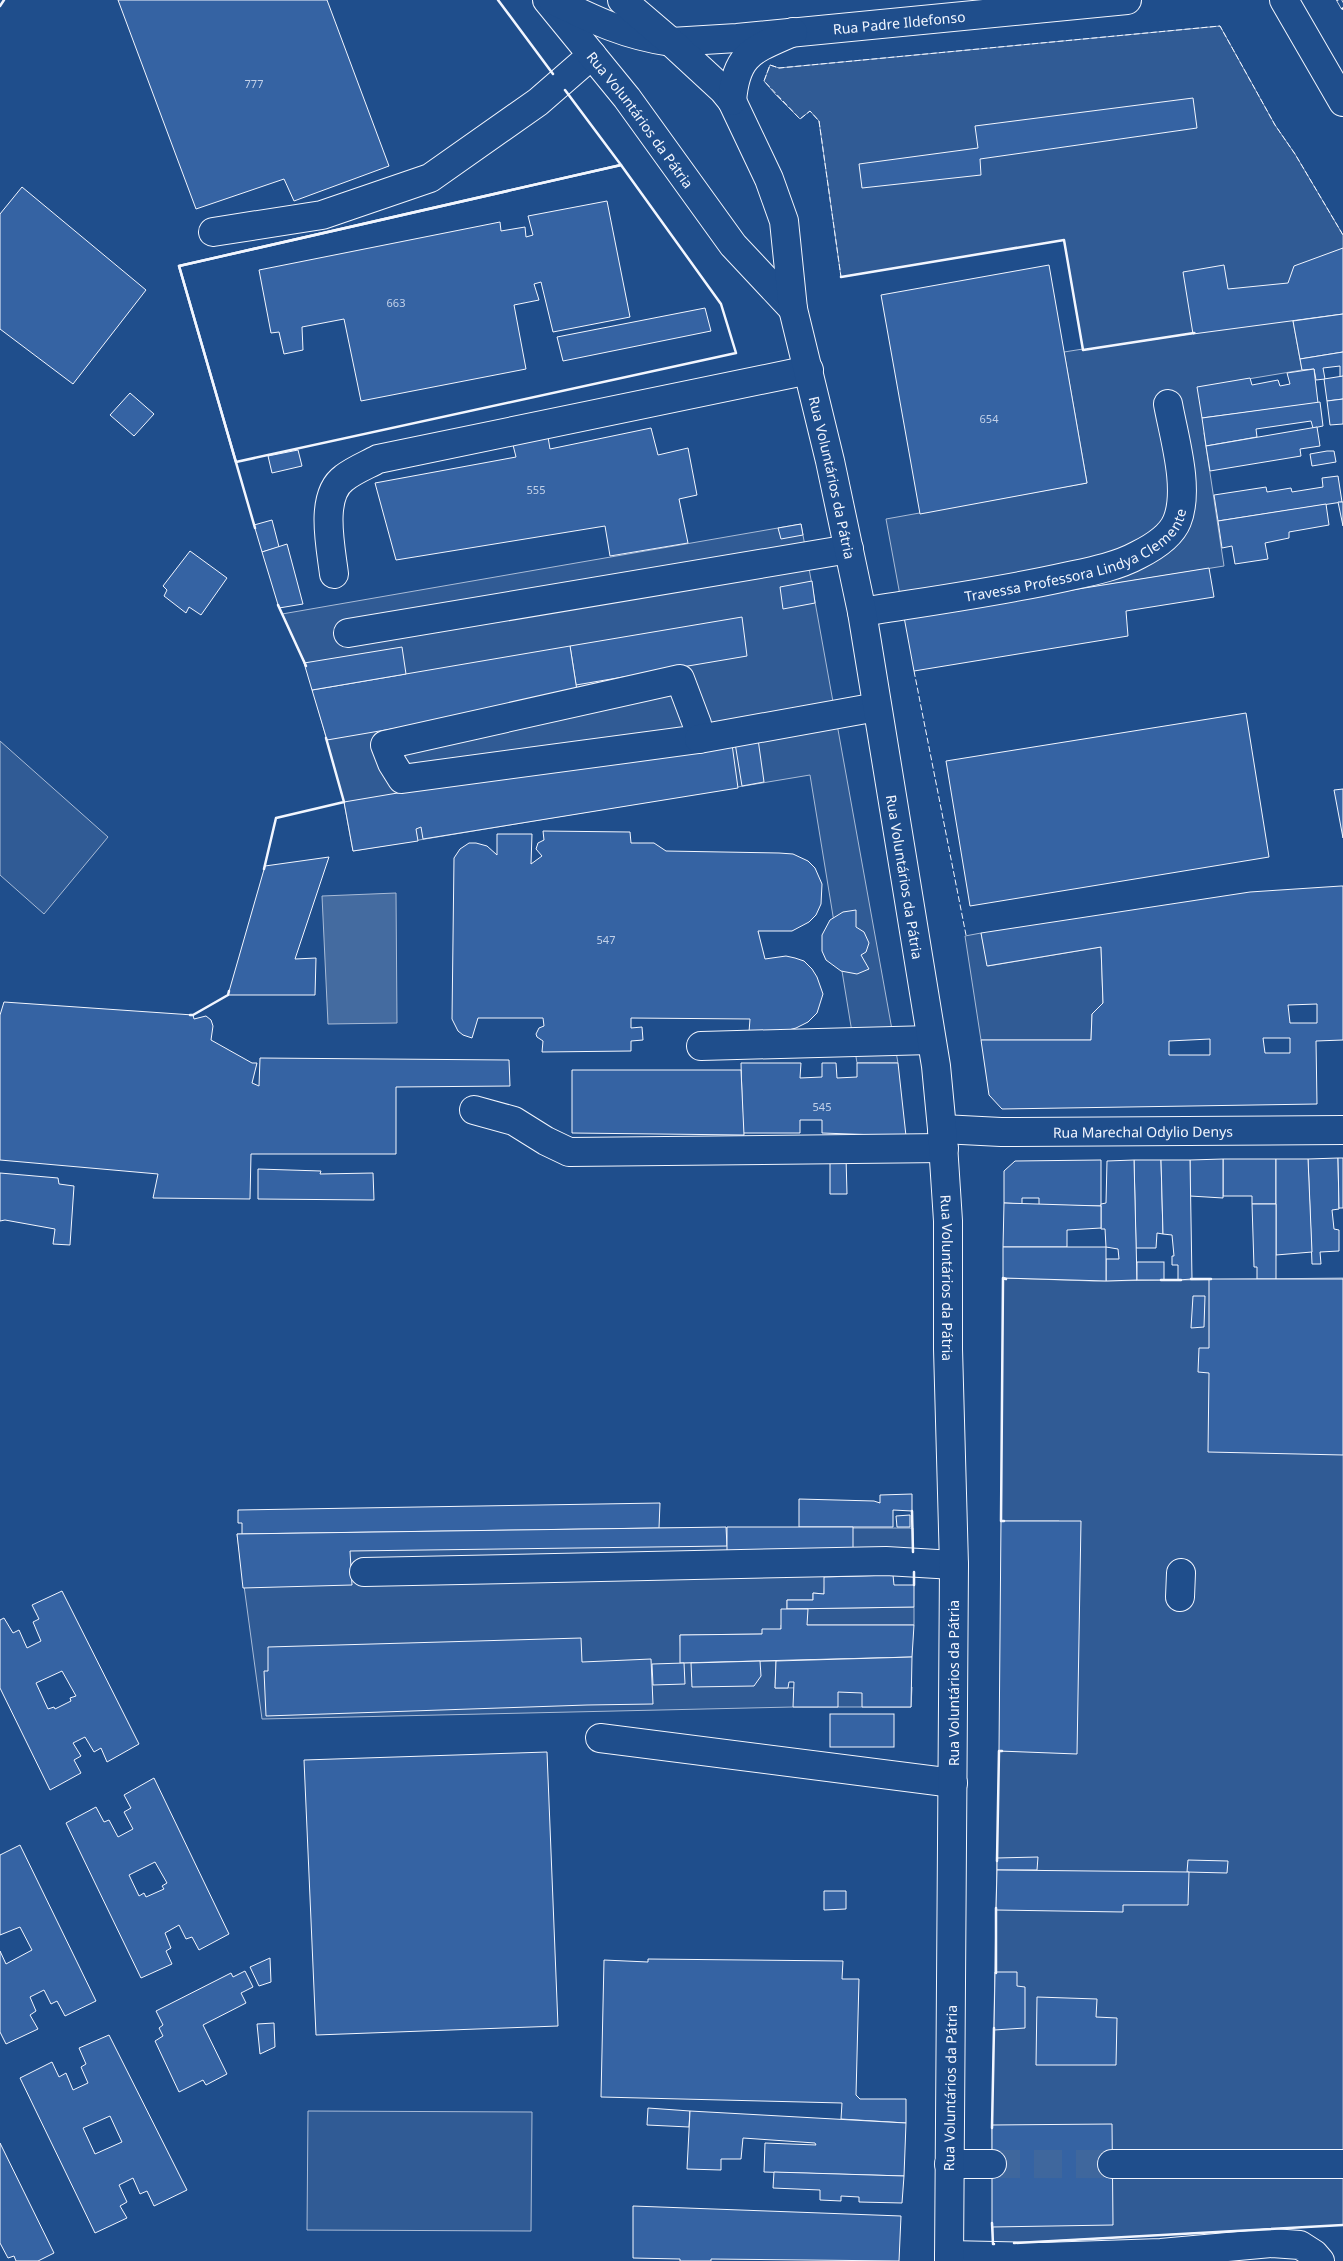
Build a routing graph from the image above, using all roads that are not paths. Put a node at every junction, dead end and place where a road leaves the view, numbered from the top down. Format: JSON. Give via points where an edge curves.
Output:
{"nodes":[{"id":1,"x":547,"y":0,"type":"edge"},
{"id":2,"x":553,"y":0,"type":"edge"},
{"id":3,"x":622,"y":0,"type":"edge"},
{"id":4,"x":1127,"y":0,"type":"edge"},
{"id":5,"x":1284,"y":0,"type":"edge"},
{"id":6,"x":793,"y":32,"type":"junction"},
{"id":7,"x":671,"y":42,"type":"junction"},
{"id":8,"x":592,"y":54,"type":"junction"},
{"id":9,"x":732,"y":101,"type":"junction"},
{"id":10,"x":1343,"y":102,"type":"edge"},
{"id":11,"x":213,"y":232,"type":"dead end"},
{"id":12,"x":793,"y":310,"type":"junction"},
{"id":13,"x":808,"y":370,"type":"junction"},
{"id":14,"x":1168,"y":404,"type":"dead end"},
{"id":15,"x":850,"y":549,"type":"junction"},
{"id":16,"x":334,"y":574,"type":"dead end"},
{"id":17,"x":862,"y":612,"type":"junction"},
{"id":18,"x":348,"y":633,"type":"dead end"},
{"id":19,"x":877,"y":707,"type":"junction"},
{"id":20,"x":699,"y":740,"type":"junction"},
{"id":21,"x":931,"y":1040,"type":"junction"},
{"id":22,"x":701,"y":1046,"type":"dead end"},
{"id":23,"x":474,"y":1110,"type":"dead end"},
{"id":24,"x":1343,"y":1130,"type":"edge"},
{"id":25,"x":943,"y":1139,"type":"junction"},
{"id":26,"x":954,"y":1565,"type":"junction"},
{"id":27,"x":364,"y":1572,"type":"dead end"},
{"id":28,"x":600,"y":1738,"type":"dead end"},
{"id":29,"x":952,"y":1783,"type":"junction"},
{"id":30,"x":949,"y":2164,"type":"junction"},
{"id":31,"x":992,"y":2164,"type":"tunnel mouth"},
{"id":32,"x":1112,"y":2164,"type":"tunnel mouth"},
{"id":33,"x":1343,"y":2164,"type":"edge"},
{"id":34,"x":949,"y":2258,"type":"edge"},
{"id":35,"x":1320,"y":2261,"type":"edge"}],
"edges":[{"from":1,"to":8,"type":"main road","name":"Rua Voluntários da Pátria"},
{"from":2,"to":7,"type":"main road","name":"Rua Padre Ildefonso","via":[[620,31]]},
{"from":3,"to":7,"type":"main road","name":"Rua Voluntários da Pátria"},
{"from":4,"to":6,"type":"main road","name":"Rua Padre Ildefonso"},
{"from":5,"to":10,"type":"main road"},
{"from":6,"to":7,"type":"main road","name":"Rua Padre Ildefonso"},
{"from":6,"to":9,"type":"main road","via":[[761,46],[745,58],[737,71]]},
{"from":7,"to":9,"type":"main road","name":"Rua Voluntários da Pátria"},
{"from":8,"to":11,"type":"main road","via":[[538,102],[430,178],[322,215]]},
{"from":8,"to":12,"type":"main road","name":"Rua Voluntários da Pátria","via":[[733,245]]},
{"from":9,"to":12,"type":"main road","name":"Rua Voluntários da Pátria","via":[[769,179],[784,221]]},
{"from":12,"to":13,"type":"main road","name":"Rua Voluntários da Pátria"},
{"from":13,"to":15,"type":"main road","name":"Rua Voluntários da Pátria"},
{"from":13,"to":16,"type":"main road","via":[[378,459],[342,479],[332,495],[328,524]]},
{"from":14,"to":17,"type":"main road","name":"Travessa Professora Lindya Clemente","via":[[1181,475],[1181,508],[1177,522],[1160,541],[1137,556],[1036,584]]},
{"from":15,"to":17,"type":"main road","name":"Rua Voluntários da Pátria"},
{"from":15,"to":18,"type":"main road"},
{"from":17,"to":19,"type":"main road","name":"Rua Voluntários da Pátria"},
{"from":19,"to":20,"type":"main road"},
{"from":19,"to":21,"type":"main road","name":"Rua Voluntários da Pátria"},
{"from":20,"to":20,"type":"main road","via":[[402,779],[386,745],[680,680],[697,724]]},
{"from":21,"to":22,"type":"main road"},
{"from":21,"to":25,"type":"main road","name":"Rua Voluntários da Pátria"},
{"from":23,"to":25,"type":"main road","name":"Rua Marechal Odylio Denys","via":[[514,1121],[569,1152]]},
{"from":24,"to":25,"type":"main road","name":"Rua Marechal Odylio Denys","via":[[1001,1132]]},
{"from":25,"to":26,"type":"main road","name":"Rua Voluntários da Pátria","via":[[948,1221]]},
{"from":26,"to":27,"type":"main road","via":[[895,1561]]},
{"from":26,"to":29,"type":"main road","name":"Rua Voluntários da Pátria"},
{"from":28,"to":29,"type":"main road"},
{"from":29,"to":30,"type":"main road","name":"Rua Voluntários da Pátria"},
{"from":30,"to":31,"type":"main road"},
{"from":30,"to":34,"type":"main road","name":"Rua Voluntários da Pátria"},
{"from":32,"to":33,"type":"main road"},
{"from":34,"to":35,"type":"main road","via":[[1161,2253],[1272,2243],[1300,2245]]}]}
